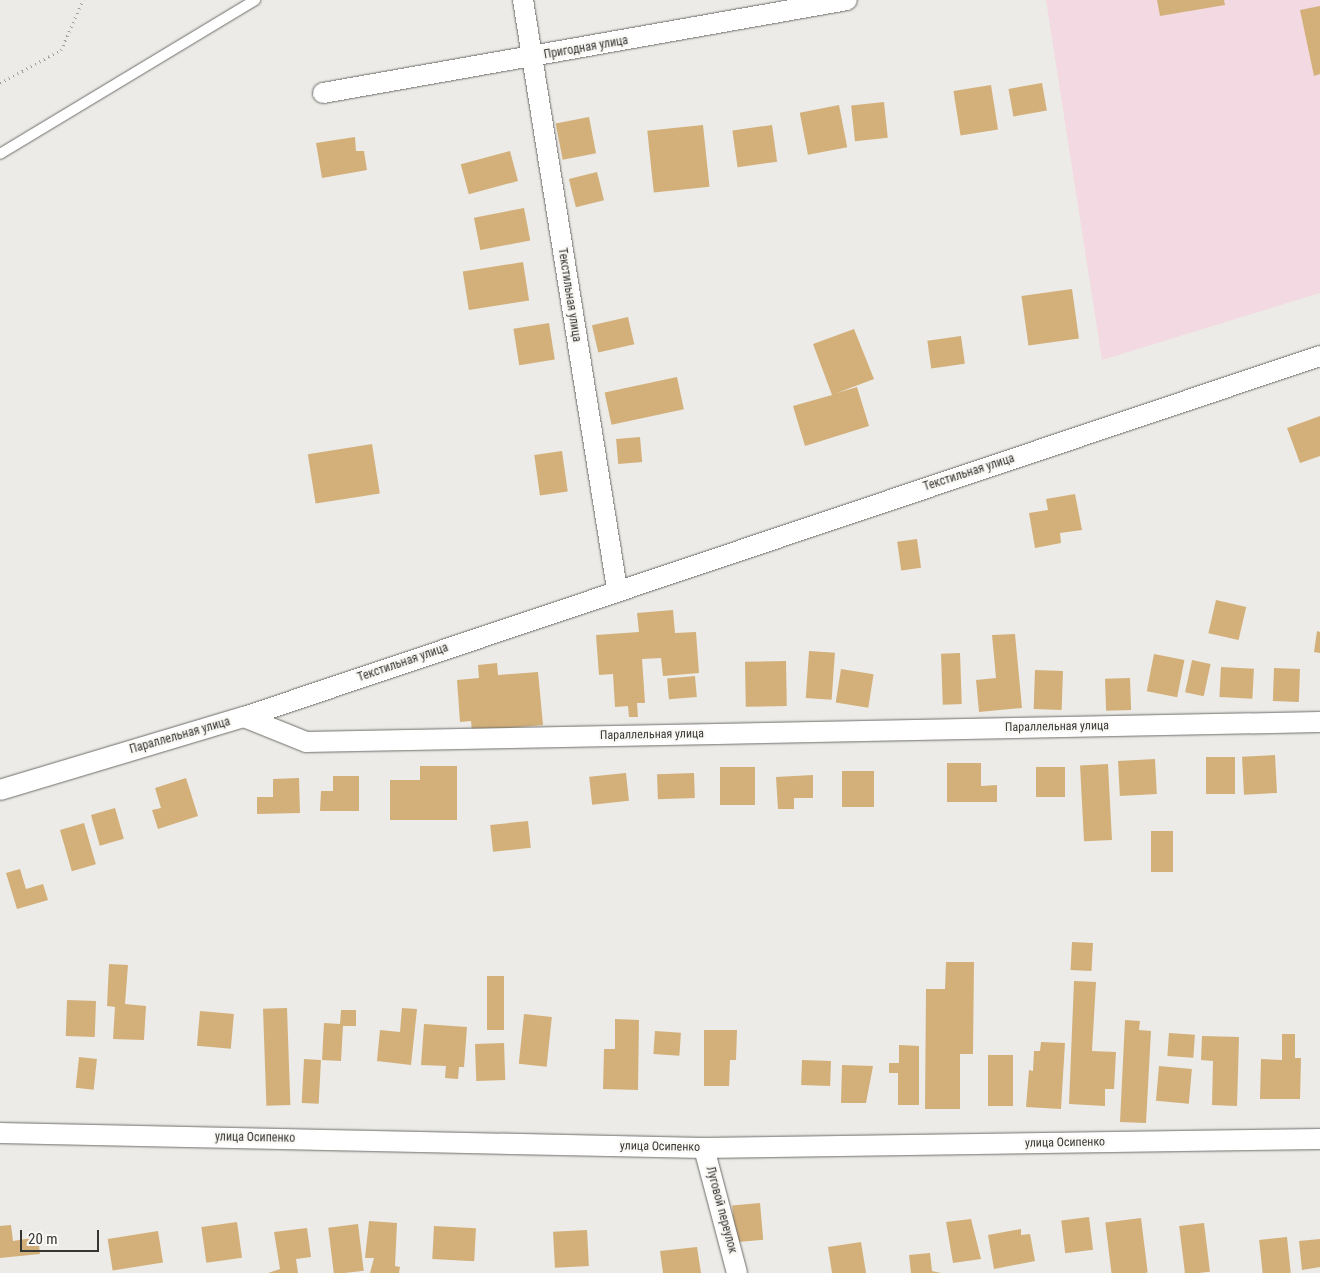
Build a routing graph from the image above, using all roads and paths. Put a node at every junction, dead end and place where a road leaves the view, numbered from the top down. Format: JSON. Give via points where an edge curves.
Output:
{"nodes":[{"id":1,"x":83,"y":0,"type":"edge"},
{"id":2,"x":255,"y":0,"type":"edge"},
{"id":3,"x":523,"y":0,"type":"edge"},
{"id":4,"x":847,"y":0,"type":"edge"},
{"id":5,"x":530,"y":58,"type":"junction"},
{"id":6,"x":0,"y":83,"type":"edge"},
{"id":7,"x":324,"y":93,"type":"dead end"},
{"id":8,"x":0,"y":154,"type":"edge"},
{"id":9,"x":1320,"y":356,"type":"edge"},
{"id":10,"x":618,"y":589,"type":"junction"},
{"id":11,"x":244,"y":717,"type":"junction"},
{"id":12,"x":1320,"y":722,"type":"edge"},
{"id":13,"x":0,"y":790,"type":"edge"},
{"id":14,"x":0,"y":1132,"type":"edge"},
{"id":15,"x":1320,"y":1139,"type":"edge"},
{"id":16,"x":704,"y":1148,"type":"junction"},
{"id":17,"x":738,"y":1273,"type":"edge"}],
"edges":[{"from":1,"to":6,"type":"path","via":[[62,50]]},
{"from":2,"to":8,"type":"lane"},
{"from":3,"to":5,"type":"street","name":"Текстильная улица"},
{"from":4,"to":5,"type":"street","name":"Пригодная улица"},
{"from":5,"to":7,"type":"street","name":"Пригодная улица"},
{"from":5,"to":10,"type":"street","name":"Текстильная улица"},
{"from":9,"to":10,"type":"street","name":"Текстильная улица"},
{"from":10,"to":11,"type":"street","name":"Текстильная улица"},
{"from":11,"to":12,"type":"street","name":"Параллельная улица","via":[[306,742]]},
{"from":11,"to":13,"type":"street","name":"Параллельная улица"},
{"from":14,"to":16,"type":"street","name":"улица Осипенко"},
{"from":15,"to":16,"type":"street","name":"улица Осипенко"},
{"from":16,"to":17,"type":"street","name":"Луговой переулок"}]}
